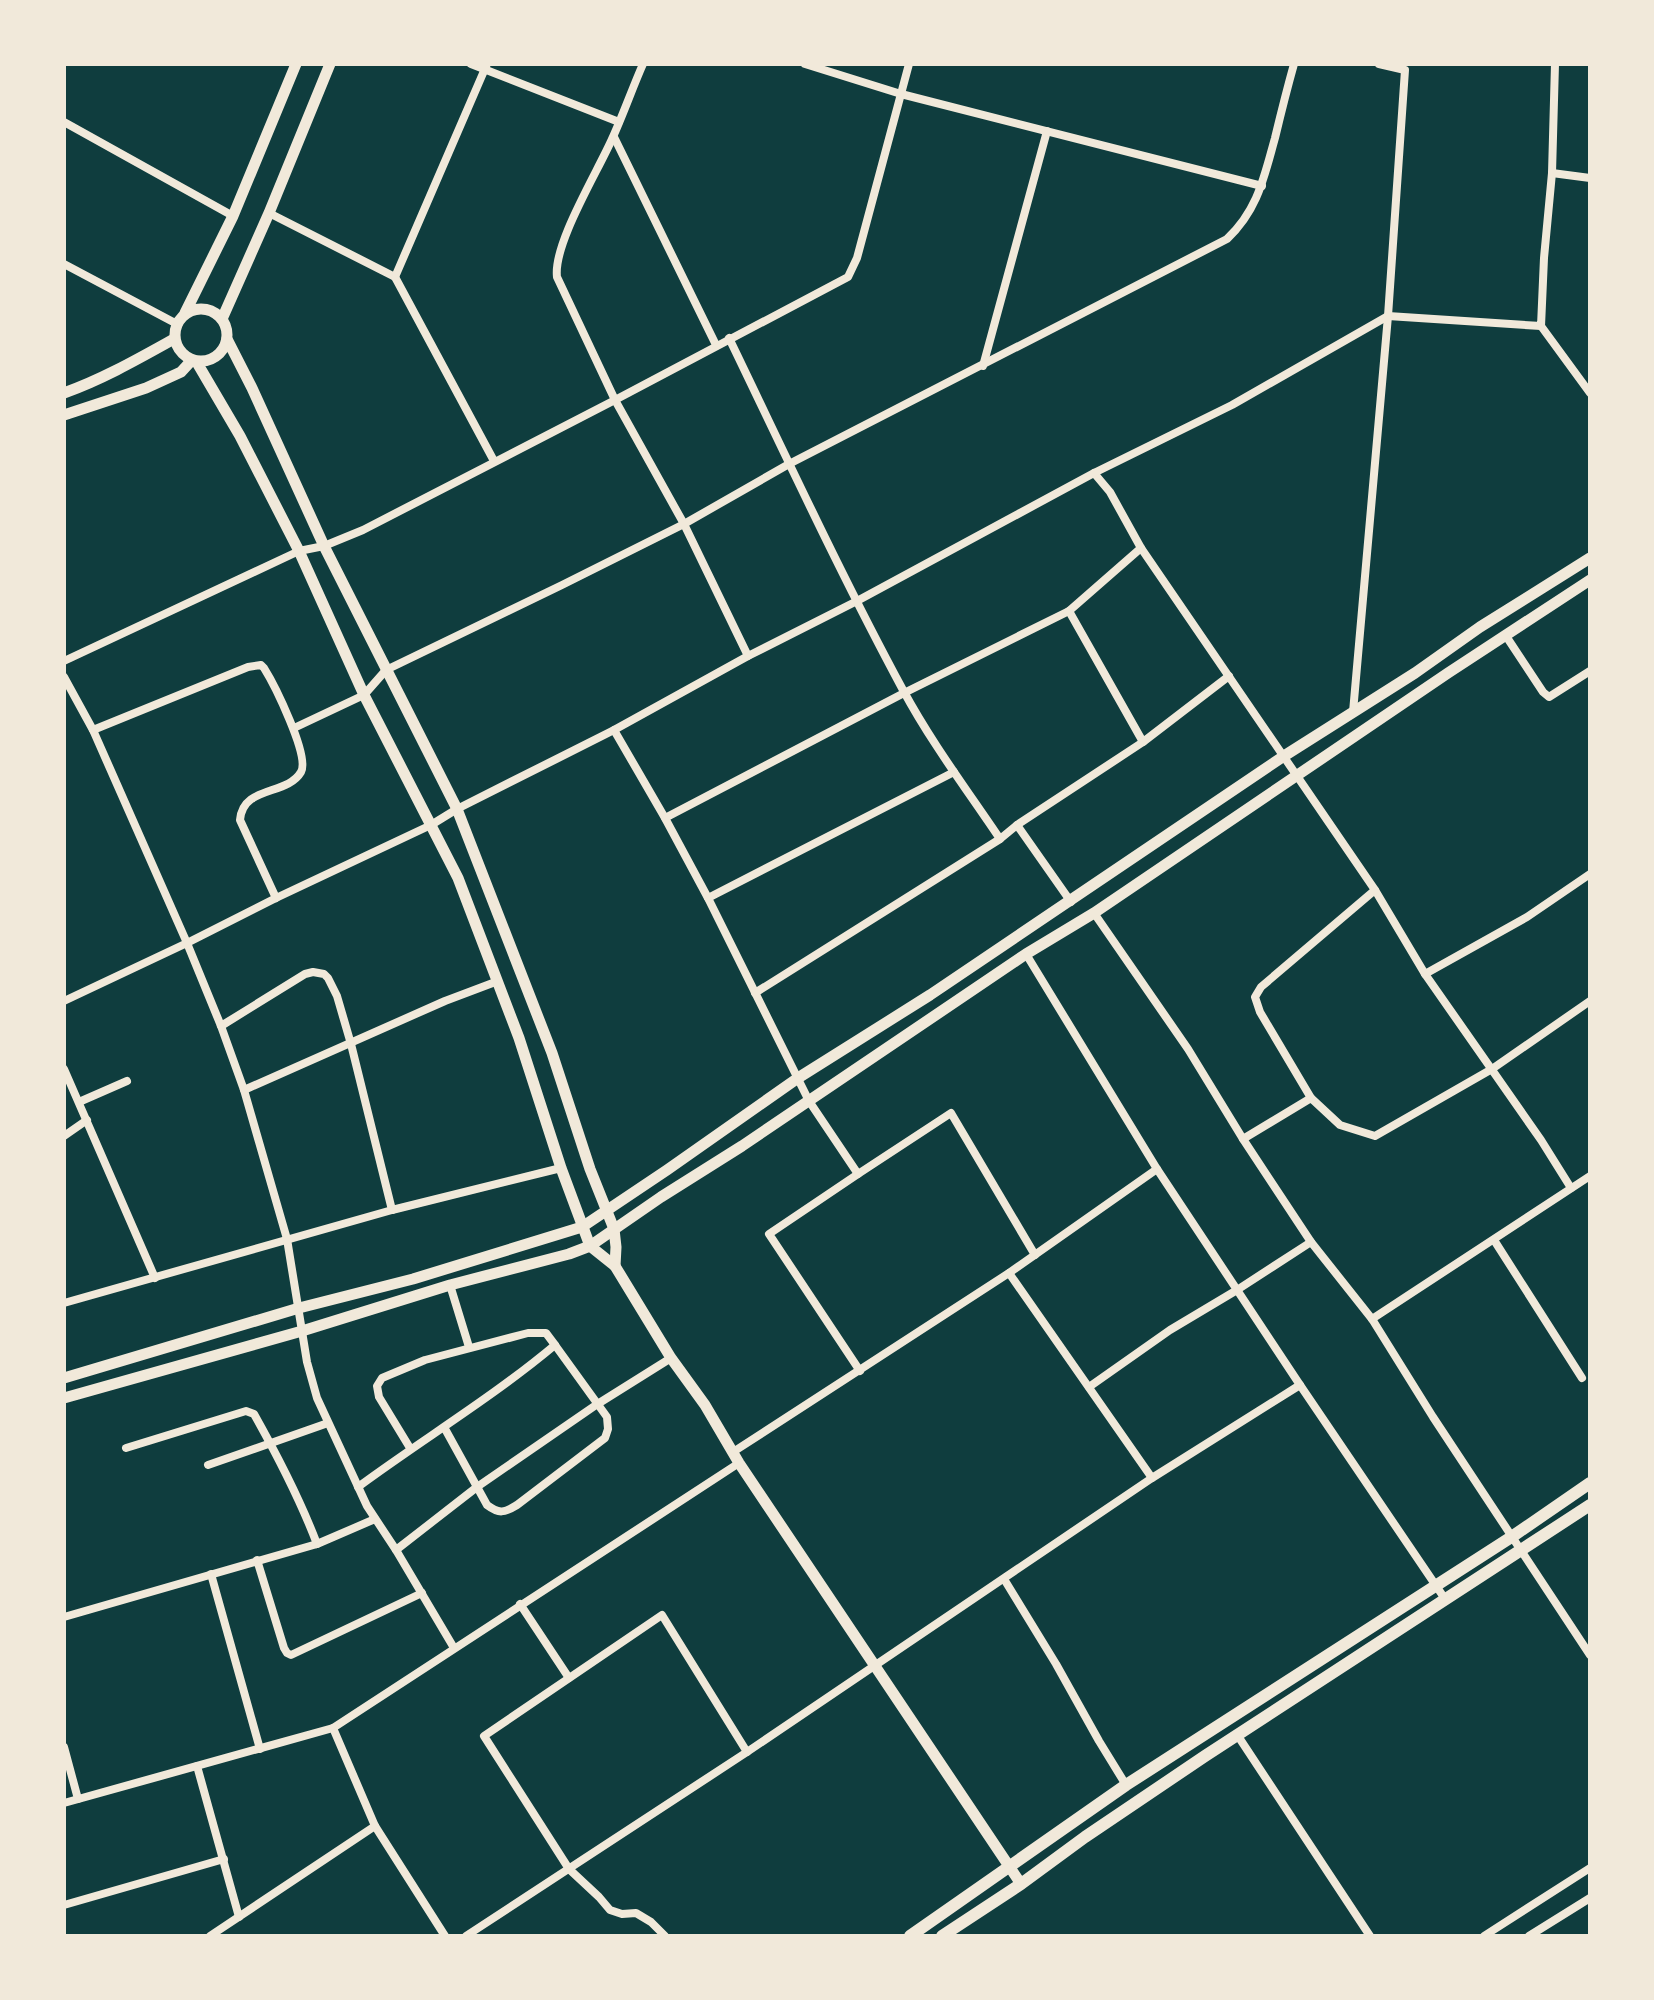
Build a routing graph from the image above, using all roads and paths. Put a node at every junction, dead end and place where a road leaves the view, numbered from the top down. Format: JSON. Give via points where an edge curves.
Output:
{"nodes":[{"id":1,"x":296,"y":64,"type":"edge"},
{"id":2,"x":330,"y":64,"type":"edge"},
{"id":3,"x":471,"y":64,"type":"edge"},
{"id":4,"x":643,"y":64,"type":"edge"},
{"id":5,"x":805,"y":64,"type":"edge"},
{"id":6,"x":909,"y":64,"type":"edge"},
{"id":7,"x":1294,"y":64,"type":"edge"},
{"id":8,"x":1379,"y":64,"type":"edge"},
{"id":9,"x":1555,"y":64,"type":"edge"},
{"id":10,"x":486,"y":67,"type":"edge"},
{"id":11,"x":1405,"y":67,"type":"edge"},
{"id":12,"x":901,"y":94,"type":"junction"},
{"id":13,"x":64,"y":122,"type":"edge"},
{"id":14,"x":619,"y":122,"type":"junction"},
{"id":15,"x":1047,"y":131,"type":"junction"},
{"id":16,"x":614,"y":137,"type":"junction"},
{"id":17,"x":1552,"y":173,"type":"junction"},
{"id":18,"x":1590,"y":178,"type":"edge"},
{"id":19,"x":1262,"y":186,"type":"junction"},
{"id":20,"x":269,"y":213,"type":"junction"},
{"id":21,"x":233,"y":216,"type":"junction"},
{"id":22,"x":64,"y":264,"type":"edge"},
{"id":23,"x":395,"y":277,"type":"junction"},
{"id":24,"x":185,"y":313,"type":"junction"},
{"id":25,"x":1388,"y":316,"type":"junction"},
{"id":26,"x":222,"y":319,"type":"junction"},
{"id":27,"x":177,"y":324,"type":"junction"},
{"id":28,"x":1541,"y":326,"type":"junction"},
{"id":29,"x":729,"y":338,"type":"junction"},
{"id":30,"x":174,"y":339,"type":"junction"},
{"id":31,"x":227,"y":339,"type":"junction"},
{"id":32,"x":716,"y":345,"type":"junction"},
{"id":33,"x":194,"y":360,"type":"junction"},
{"id":34,"x":983,"y":366,"type":"junction"},
{"id":35,"x":64,"y":393,"type":"edge"},
{"id":36,"x":1590,"y":393,"type":"edge"},
{"id":37,"x":615,"y":400,"type":"junction"},
{"id":38,"x":64,"y":415,"type":"edge"},
{"id":39,"x":494,"y":461,"type":"junction"},
{"id":40,"x":789,"y":464,"type":"junction"},
{"id":41,"x":1094,"y":473,"type":"junction"},
{"id":42,"x":684,"y":524,"type":"junction"},
{"id":43,"x":324,"y":546,"type":"junction"},
{"id":44,"x":1141,"y":548,"type":"junction"},
{"id":45,"x":299,"y":551,"type":"junction"},
{"id":46,"x":1590,"y":558,"type":"edge"},
{"id":47,"x":1590,"y":580,"type":"edge"},
{"id":48,"x":857,"y":601,"type":"junction"},
{"id":49,"x":1069,"y":611,"type":"junction"},
{"id":50,"x":1480,"y":627,"type":"junction"},
{"id":51,"x":1506,"y":636,"type":"junction"},
{"id":52,"x":1491,"y":646,"type":"junction"},
{"id":53,"x":748,"y":656,"type":"junction"},
{"id":54,"x":64,"y":661,"type":"edge"},
{"id":55,"x":386,"y":670,"type":"junction"},
{"id":56,"x":1590,"y":671,"type":"edge"},
{"id":57,"x":1229,"y":676,"type":"junction"},
{"id":58,"x":64,"y":677,"type":"edge"},
{"id":59,"x":904,"y":693,"type":"junction"},
{"id":60,"x":364,"y":695,"type":"junction"},
{"id":61,"x":1353,"y":712,"type":"junction"},
{"id":62,"x":294,"y":728,"type":"junction"},
{"id":63,"x":93,"y":730,"type":"junction"},
{"id":64,"x":614,"y":730,"type":"junction"},
{"id":65,"x":1143,"y":742,"type":"junction"},
{"id":66,"x":1284,"y":756,"type":"junction"},
{"id":67,"x":954,"y":772,"type":"junction"},
{"id":68,"x":1297,"y":775,"type":"junction"},
{"id":69,"x":457,"y":809,"type":"junction"},
{"id":70,"x":665,"y":818,"type":"junction"},
{"id":71,"x":431,"y":825,"type":"junction"},
{"id":72,"x":1017,"y":825,"type":"junction"},
{"id":73,"x":1000,"y":839,"type":"junction"},
{"id":74,"x":1590,"y":874,"type":"edge"},
{"id":75,"x":1375,"y":890,"type":"junction"},
{"id":76,"x":276,"y":898,"type":"junction"},
{"id":77,"x":708,"y":898,"type":"junction"},
{"id":78,"x":1071,"y":902,"type":"junction"},
{"id":79,"x":1094,"y":913,"type":"junction"},
{"id":80,"x":187,"y":943,"type":"junction"},
{"id":81,"x":1026,"y":954,"type":"junction"},
{"id":82,"x":1425,"y":974,"type":"junction"},
{"id":83,"x":498,"y":981,"type":"junction"},
{"id":84,"x":755,"y":993,"type":"junction"},
{"id":85,"x":64,"y":1001,"type":"edge"},
{"id":86,"x":1590,"y":1001,"type":"edge"},
{"id":87,"x":221,"y":1026,"type":"junction"},
{"id":88,"x":351,"y":1044,"type":"junction"},
{"id":89,"x":64,"y":1069,"type":"edge"},
{"id":90,"x":1492,"y":1069,"type":"junction"},
{"id":91,"x":798,"y":1078,"type":"junction"},
{"id":92,"x":127,"y":1081,"type":"dead end"},
{"id":93,"x":244,"y":1090,"type":"junction"},
{"id":94,"x":1311,"y":1098,"type":"junction"},
{"id":95,"x":809,"y":1101,"type":"junction"},
{"id":96,"x":79,"y":1102,"type":"junction"},
{"id":97,"x":87,"y":1120,"type":"junction"},
{"id":98,"x":64,"y":1136,"type":"edge"},
{"id":99,"x":1243,"y":1139,"type":"junction"},
{"id":100,"x":561,"y":1168,"type":"junction"},
{"id":101,"x":1157,"y":1169,"type":"junction"},
{"id":102,"x":858,"y":1174,"type":"junction"},
{"id":103,"x":1590,"y":1176,"type":"edge"},
{"id":104,"x":1571,"y":1188,"type":"junction"},
{"id":105,"x":392,"y":1210,"type":"junction"},
{"id":106,"x":606,"y":1211,"type":"junction"},
{"id":107,"x":582,"y":1227,"type":"junction"},
{"id":108,"x":614,"y":1229,"type":"junction"},
{"id":109,"x":287,"y":1239,"type":"junction"},
{"id":110,"x":1494,"y":1240,"type":"junction"},
{"id":111,"x":1311,"y":1242,"type":"junction"},
{"id":112,"x":590,"y":1246,"type":"junction"},
{"id":113,"x":1035,"y":1255,"type":"junction"},
{"id":114,"x":615,"y":1266,"type":"junction"},
{"id":115,"x":1009,"y":1273,"type":"junction"},
{"id":116,"x":155,"y":1278,"type":"junction"},
{"id":117,"x":450,"y":1285,"type":"junction"},
{"id":118,"x":1237,"y":1290,"type":"junction"},
{"id":119,"x":64,"y":1303,"type":"edge"},
{"id":120,"x":299,"y":1308,"type":"junction"},
{"id":121,"x":1372,"y":1319,"type":"junction"},
{"id":122,"x":302,"y":1331,"type":"junction"},
{"id":123,"x":555,"y":1345,"type":"junction"},
{"id":124,"x":469,"y":1347,"type":"junction"},
{"id":125,"x":671,"y":1358,"type":"junction"},
{"id":126,"x":860,"y":1371,"type":"junction"},
{"id":127,"x":64,"y":1378,"type":"edge"},
{"id":128,"x":1582,"y":1378,"type":"dead end"},
{"id":129,"x":1300,"y":1385,"type":"junction"},
{"id":130,"x":1089,"y":1387,"type":"junction"},
{"id":131,"x":64,"y":1398,"type":"edge"},
{"id":132,"x":596,"y":1405,"type":"junction"},
{"id":133,"x":328,"y":1423,"type":"junction"},
{"id":134,"x":444,"y":1427,"type":"junction"},
{"id":135,"x":270,"y":1444,"type":"junction"},
{"id":136,"x":126,"y":1448,"type":"dead end"},
{"id":137,"x":410,"y":1448,"type":"junction"},
{"id":138,"x":736,"y":1457,"type":"junction"},
{"id":139,"x":208,"y":1465,"type":"dead end"},
{"id":140,"x":1152,"y":1478,"type":"junction"},
{"id":141,"x":1590,"y":1483,"type":"edge"},
{"id":142,"x":358,"y":1487,"type":"junction"},
{"id":143,"x":477,"y":1487,"type":"junction"},
{"id":144,"x":1590,"y":1505,"type":"edge"},
{"id":145,"x":375,"y":1519,"type":"junction"},
{"id":146,"x":1513,"y":1536,"type":"junction"},
{"id":147,"x":317,"y":1544,"type":"junction"},
{"id":148,"x":1520,"y":1549,"type":"junction"},
{"id":149,"x":396,"y":1550,"type":"junction"},
{"id":150,"x":257,"y":1560,"type":"junction"},
{"id":151,"x":211,"y":1574,"type":"junction"},
{"id":152,"x":1004,"y":1579,"type":"junction"},
{"id":153,"x":1437,"y":1585,"type":"junction"},
{"id":154,"x":422,"y":1593,"type":"junction"},
{"id":155,"x":1445,"y":1599,"type":"junction"},
{"id":156,"x":520,"y":1604,"type":"junction"},
{"id":157,"x":64,"y":1617,"type":"edge"},
{"id":158,"x":454,"y":1648,"type":"junction"},
{"id":159,"x":1590,"y":1655,"type":"edge"},
{"id":160,"x":875,"y":1665,"type":"junction"},
{"id":161,"x":569,"y":1678,"type":"junction"},
{"id":162,"x":333,"y":1728,"type":"junction"},
{"id":163,"x":1238,"y":1736,"type":"junction"},
{"id":164,"x":64,"y":1747,"type":"edge"},
{"id":165,"x":260,"y":1749,"type":"junction"},
{"id":166,"x":747,"y":1752,"type":"junction"},
{"id":167,"x":197,"y":1766,"type":"junction"},
{"id":168,"x":1126,"y":1785,"type":"junction"},
{"id":169,"x":78,"y":1799,"type":"junction"},
{"id":170,"x":64,"y":1803,"type":"edge"},
{"id":171,"x":375,"y":1826,"type":"junction"},
{"id":172,"x":224,"y":1859,"type":"junction"},
{"id":173,"x":1008,"y":1866,"type":"junction"},
{"id":174,"x":1590,"y":1868,"type":"edge"},
{"id":175,"x":569,"y":1869,"type":"junction"},
{"id":176,"x":1021,"y":1884,"type":"junction"},
{"id":177,"x":1590,"y":1898,"type":"edge"},
{"id":178,"x":64,"y":1905,"type":"edge"},
{"id":179,"x":239,"y":1917,"type":"junction"},
{"id":180,"x":210,"y":1936,"type":"edge"},
{"id":181,"x":445,"y":1936,"type":"edge"},
{"id":182,"x":466,"y":1936,"type":"edge"},
{"id":183,"x":665,"y":1936,"type":"edge"},
{"id":184,"x":910,"y":1936,"type":"edge"},
{"id":185,"x":942,"y":1936,"type":"edge"},
{"id":186,"x":1370,"y":1936,"type":"edge"},
{"id":187,"x":1484,"y":1936,"type":"edge"},
{"id":188,"x":1529,"y":1936,"type":"edge"}],
"edges":[{"from":1,"to":21,"type":"street"},
{"from":2,"to":20,"type":"street"},
{"from":3,"to":10,"type":"street"},
{"from":4,"to":14,"type":"street"},
{"from":5,"to":12,"type":"street"},
{"from":6,"to":12,"type":"street"},
{"from":7,"to":19,"type":"street"},
{"from":8,"to":11,"type":"street"},
{"from":9,"to":17,"type":"street"},
{"from":10,"to":14,"type":"street"},
{"from":10,"to":23,"type":"street"},
{"from":11,"to":25,"type":"street"},
{"from":12,"to":15,"type":"street"},
{"from":12,"to":29,"type":"street","via":[[848,277]]},
{"from":13,"to":21,"type":"street"},
{"from":14,"to":16,"type":"street"},
{"from":15,"to":19,"type":"street"},
{"from":15,"to":34,"type":"street"},
{"from":16,"to":32,"type":"street"},
{"from":16,"to":37,"type":"street","via":[[560,246],[556,269]]},
{"from":17,"to":18,"type":"street"},
{"from":17,"to":28,"type":"street"},
{"from":19,"to":34,"type":"street","via":[[1248,216],[1227,239]]},
{"from":20,"to":23,"type":"street"},
{"from":20,"to":26,"type":"street"},
{"from":21,"to":24,"type":"street"},
{"from":22,"to":27,"type":"street"},
{"from":23,"to":39,"type":"street"},
{"from":24,"to":26,"type":"street","via":[[201,308]]},
{"from":24,"to":27,"type":"street"},
{"from":25,"to":28,"type":"street"},
{"from":25,"to":41,"type":"street","via":[[1232,405]]},
{"from":25,"to":61,"type":"street"},
{"from":26,"to":31,"type":"street"},
{"from":27,"to":30,"type":"street"},
{"from":28,"to":36,"type":"street"},
{"from":29,"to":32,"type":"street"},
{"from":29,"to":40,"type":"street"},
{"from":30,"to":33,"type":"street"},
{"from":30,"to":35,"type":"street"},
{"from":31,"to":33,"type":"street","via":[[213,358]]},
{"from":31,"to":43,"type":"street"},
{"from":32,"to":37,"type":"street"},
{"from":33,"to":38,"type":"street","via":[[146,388]]},
{"from":33,"to":45,"type":"street"},
{"from":34,"to":40,"type":"street"},
{"from":37,"to":39,"type":"street"},
{"from":37,"to":42,"type":"street"},
{"from":39,"to":43,"type":"street"},
{"from":40,"to":42,"type":"street"},
{"from":40,"to":48,"type":"street"},
{"from":41,"to":44,"type":"street"},
{"from":41,"to":48,"type":"street"},
{"from":42,"to":53,"type":"street"},
{"from":42,"to":55,"type":"street"},
{"from":43,"to":45,"type":"street"},
{"from":43,"to":55,"type":"street"},
{"from":44,"to":49,"type":"street"},
{"from":44,"to":57,"type":"street"},
{"from":45,"to":54,"type":"street"},
{"from":45,"to":60,"type":"street"},
{"from":46,"to":50,"type":"street"},
{"from":47,"to":51,"type":"street"},
{"from":48,"to":53,"type":"street"},
{"from":48,"to":59,"type":"street"},
{"from":49,"to":59,"type":"street"},
{"from":49,"to":65,"type":"street"},
{"from":50,"to":52,"type":"street"},
{"from":50,"to":61,"type":"street"},
{"from":51,"to":52,"type":"street"},
{"from":51,"to":56,"type":"street","via":[[1549,697]]},
{"from":52,"to":68,"type":"street"},
{"from":53,"to":64,"type":"street"},
{"from":55,"to":60,"type":"street"},
{"from":55,"to":69,"type":"street"},
{"from":57,"to":65,"type":"street"},
{"from":57,"to":66,"type":"street"},
{"from":58,"to":63,"type":"street"},
{"from":59,"to":67,"type":"street"},
{"from":59,"to":70,"type":"street"},
{"from":60,"to":62,"type":"street"},
{"from":60,"to":71,"type":"street"},
{"from":61,"to":66,"type":"street"},
{"from":62,"to":63,"type":"street","via":[[267,673],[254,665]]},
{"from":62,"to":76,"type":"street","via":[[303,770],[250,800],[240,820]]},
{"from":63,"to":80,"type":"street"},
{"from":64,"to":69,"type":"street"},
{"from":64,"to":70,"type":"street"},
{"from":65,"to":72,"type":"street"},
{"from":66,"to":68,"type":"street"},
{"from":66,"to":78,"type":"street"},
{"from":67,"to":73,"type":"street"},
{"from":67,"to":77,"type":"street"},
{"from":68,"to":75,"type":"street"},
{"from":68,"to":79,"type":"street"},
{"from":69,"to":71,"type":"street"},
{"from":69,"to":106,"type":"street","via":[[552,1053]]},
{"from":70,"to":77,"type":"street"},
{"from":71,"to":76,"type":"street"},
{"from":71,"to":83,"type":"street"},
{"from":72,"to":73,"type":"street"},
{"from":72,"to":78,"type":"street"},
{"from":73,"to":84,"type":"street"},
{"from":74,"to":82,"type":"street","via":[[1527,917]]},
{"from":75,"to":82,"type":"street"},
{"from":75,"to":94,"type":"street","via":[[1255,997]]},
{"from":76,"to":80,"type":"street"},
{"from":77,"to":84,"type":"street"},
{"from":78,"to":91,"type":"street"},
{"from":79,"to":81,"type":"street"},
{"from":79,"to":99,"type":"street"},
{"from":80,"to":85,"type":"street"},
{"from":80,"to":87,"type":"street"},
{"from":81,"to":95,"type":"street"},
{"from":81,"to":101,"type":"street"},
{"from":82,"to":90,"type":"street"},
{"from":83,"to":88,"type":"street"},
{"from":83,"to":100,"type":"street"},
{"from":84,"to":91,"type":"street"},
{"from":86,"to":90,"type":"street"},
{"from":87,"to":88,"type":"street","via":[[305,974],[318,973],[328,978],[337,996]]},
{"from":87,"to":93,"type":"street"},
{"from":88,"to":93,"type":"street"},
{"from":88,"to":105,"type":"street"},
{"from":89,"to":96,"type":"street"},
{"from":90,"to":94,"type":"street","via":[[1375,1136],[1340,1125]]},
{"from":90,"to":104,"type":"street"},
{"from":91,"to":95,"type":"street"},
{"from":91,"to":106,"type":"street"},
{"from":92,"to":96,"type":"street"},
{"from":93,"to":109,"type":"street"},
{"from":94,"to":99,"type":"street"},
{"from":95,"to":102,"type":"street"},
{"from":95,"to":108,"type":"street"},
{"from":96,"to":97,"type":"street"},
{"from":97,"to":98,"type":"street"},
{"from":97,"to":116,"type":"street"},
{"from":99,"to":111,"type":"street"},
{"from":100,"to":105,"type":"street"},
{"from":100,"to":107,"type":"street"},
{"from":101,"to":113,"type":"street"},
{"from":101,"to":118,"type":"street"},
{"from":102,"to":113,"type":"street","via":[[951,1113]]},
{"from":102,"to":126,"type":"street","via":[[769,1234]]},
{"from":103,"to":104,"type":"street"},
{"from":104,"to":110,"type":"street"},
{"from":105,"to":109,"type":"street"},
{"from":106,"to":107,"type":"street"},
{"from":106,"to":108,"type":"street"},
{"from":107,"to":112,"type":"street"},
{"from":107,"to":120,"type":"street"},
{"from":108,"to":112,"type":"street"},
{"from":108,"to":114,"type":"street"},
{"from":109,"to":116,"type":"street"},
{"from":109,"to":120,"type":"street"},
{"from":110,"to":121,"type":"street"},
{"from":110,"to":128,"type":"street"},
{"from":111,"to":118,"type":"street"},
{"from":111,"to":121,"type":"street"},
{"from":112,"to":114,"type":"street"},
{"from":112,"to":117,"type":"street"},
{"from":113,"to":115,"type":"street"},
{"from":114,"to":125,"type":"street"},
{"from":115,"to":126,"type":"street"},
{"from":115,"to":130,"type":"street"},
{"from":116,"to":119,"type":"street"},
{"from":117,"to":122,"type":"street"},
{"from":117,"to":124,"type":"street"},
{"from":118,"to":129,"type":"street"},
{"from":118,"to":130,"type":"street"},
{"from":120,"to":122,"type":"street"},
{"from":120,"to":127,"type":"street"},
{"from":121,"to":146,"type":"street"},
{"from":122,"to":131,"type":"street"},
{"from":122,"to":133,"type":"street"},
{"from":123,"to":124,"type":"street","via":[[546,1333],[528,1333]]},
{"from":123,"to":132,"type":"street"},
{"from":123,"to":134,"type":"street"},
{"from":124,"to":137,"type":"street","via":[[396,1371],[377,1386]]},
{"from":125,"to":132,"type":"street"},
{"from":125,"to":138,"type":"street"},
{"from":126,"to":138,"type":"street"},
{"from":129,"to":140,"type":"street"},
{"from":129,"to":153,"type":"street"},
{"from":130,"to":140,"type":"street"},
{"from":132,"to":143,"type":"street"},
{"from":132,"to":143,"type":"street","via":[[607,1417],[605,1438],[517,1505],[497,1512]]},
{"from":133,"to":135,"type":"street"},
{"from":133,"to":142,"type":"street"},
{"from":134,"to":137,"type":"street"},
{"from":134,"to":143,"type":"street"},
{"from":135,"to":136,"type":"street","via":[[254,1414],[246,1411]]},
{"from":135,"to":139,"type":"street"},
{"from":135,"to":147,"type":"street"},
{"from":137,"to":142,"type":"street"},
{"from":138,"to":156,"type":"street"},
{"from":138,"to":160,"type":"street"},
{"from":140,"to":152,"type":"street"},
{"from":141,"to":146,"type":"main road"},
{"from":142,"to":145,"type":"street"},
{"from":143,"to":149,"type":"street"},
{"from":144,"to":148,"type":"main road"},
{"from":145,"to":147,"type":"street"},
{"from":145,"to":149,"type":"street"},
{"from":146,"to":148,"type":"street"},
{"from":146,"to":153,"type":"main road"},
{"from":147,"to":150,"type":"street"},
{"from":148,"to":155,"type":"main road"},
{"from":148,"to":159,"type":"street"},
{"from":149,"to":154,"type":"street"},
{"from":150,"to":151,"type":"street"},
{"from":150,"to":154,"type":"street","via":[[284,1648],[291,1655]]},
{"from":151,"to":157,"type":"street"},
{"from":151,"to":165,"type":"street"},
{"from":152,"to":160,"type":"street"},
{"from":152,"to":168,"type":"street"},
{"from":153,"to":155,"type":"street"},
{"from":153,"to":168,"type":"main road"},
{"from":154,"to":158,"type":"street"},
{"from":155,"to":163,"type":"main road"},
{"from":156,"to":158,"type":"street"},
{"from":156,"to":161,"type":"street"},
{"from":158,"to":162,"type":"street"},
{"from":160,"to":166,"type":"street"},
{"from":160,"to":173,"type":"street"},
{"from":161,"to":166,"type":"street","via":[[662,1615]]},
{"from":161,"to":175,"type":"street","via":[[484,1736]]},
{"from":162,"to":165,"type":"street"},
{"from":162,"to":171,"type":"street"},
{"from":163,"to":176,"type":"main road"},
{"from":163,"to":186,"type":"street"},
{"from":164,"to":169,"type":"street"},
{"from":165,"to":167,"type":"street"},
{"from":166,"to":175,"type":"street"},
{"from":167,"to":169,"type":"street"},
{"from":167,"to":172,"type":"street"},
{"from":168,"to":173,"type":"main road"},
{"from":169,"to":170,"type":"street"},
{"from":171,"to":179,"type":"street"},
{"from":171,"to":181,"type":"street"},
{"from":172,"to":178,"type":"street"},
{"from":172,"to":179,"type":"street"},
{"from":173,"to":176,"type":"street"},
{"from":173,"to":184,"type":"main road"},
{"from":174,"to":187,"type":"street"},
{"from":175,"to":182,"type":"street"},
{"from":175,"to":183,"type":"street","via":[[610,1910],[636,1913]]},
{"from":176,"to":185,"type":"main road"},
{"from":177,"to":188,"type":"street"},
{"from":179,"to":180,"type":"street"}]}
